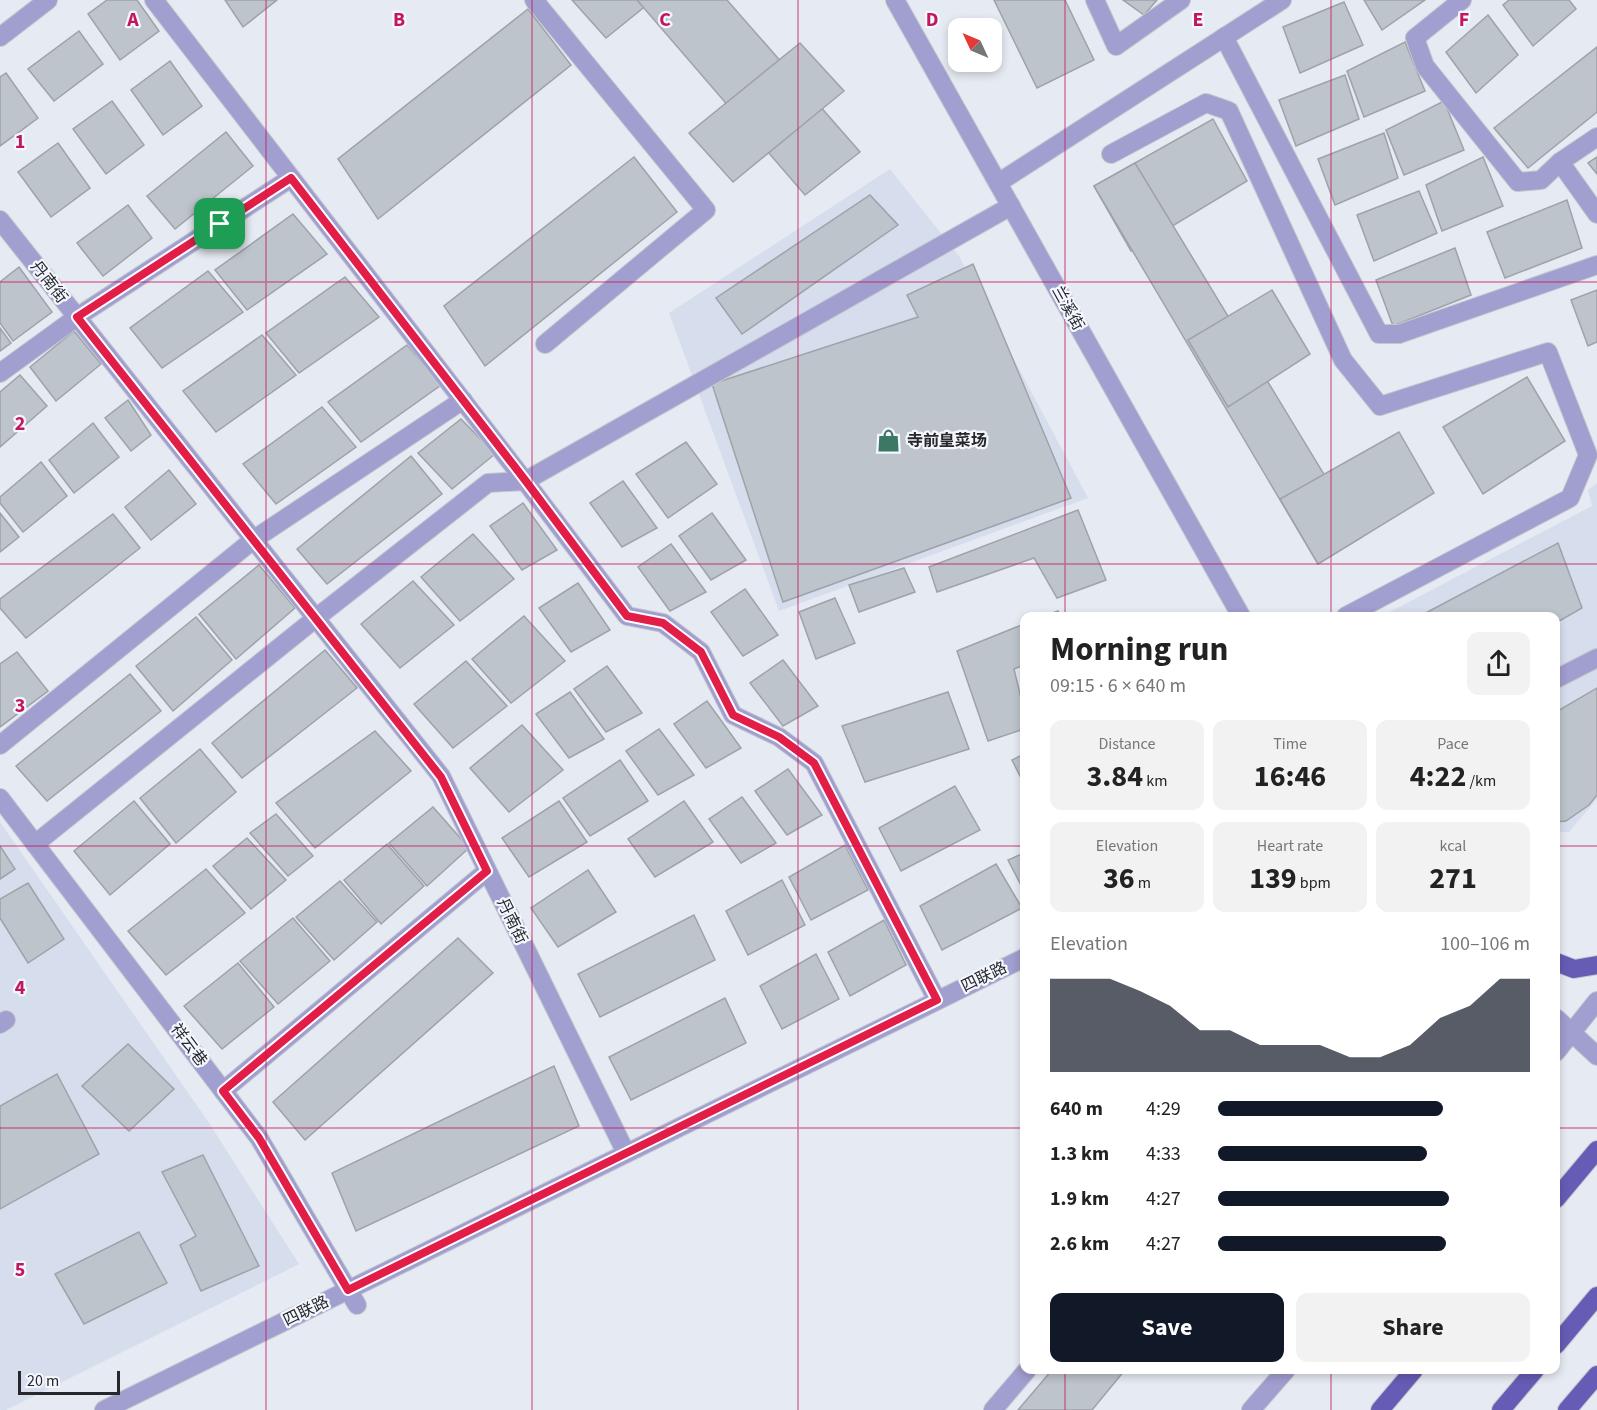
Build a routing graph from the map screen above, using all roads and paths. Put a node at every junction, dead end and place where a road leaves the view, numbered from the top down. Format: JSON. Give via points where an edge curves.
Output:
{"nodes":[{"id":1,"x":48,"y":0,"type":"edge"},
{"id":2,"x":154,"y":0,"type":"edge"},
{"id":3,"x":534,"y":0,"type":"edge"},
{"id":4,"x":895,"y":0,"type":"edge"},
{"id":5,"x":1095,"y":0,"type":"edge"},
{"id":6,"x":1181,"y":0,"type":"edge"},
{"id":7,"x":1282,"y":0,"type":"edge"},
{"id":8,"x":1462,"y":0,"type":"edge"},
{"id":9,"x":0,"y":37,"type":"edge"},
{"id":10,"x":1224,"y":37,"type":"junction"},
{"id":11,"x":1597,"y":137,"type":"edge"},
{"id":12,"x":1111,"y":154,"type":"dead end"},
{"id":13,"x":1560,"y":162,"type":"junction"},
{"id":14,"x":291,"y":178,"type":"junction"},
{"id":15,"x":998,"y":183,"type":"junction"},
{"id":16,"x":1011,"y":206,"type":"junction"},
{"id":17,"x":1597,"y":214,"type":"edge"},
{"id":18,"x":0,"y":220,"type":"edge"},
{"id":19,"x":1597,"y":265,"type":"edge"},
{"id":20,"x":77,"y":317,"type":"junction"},
{"id":21,"x":544,"y":344,"type":"dead end"},
{"id":22,"x":0,"y":373,"type":"edge"},
{"id":23,"x":463,"y":400,"type":"junction"},
{"id":24,"x":525,"y":480,"type":"junction"},
{"id":25,"x":253,"y":540,"type":"junction"},
{"id":26,"x":1239,"y":612,"type":"edge"},
{"id":27,"x":1354,"y":612,"type":"edge"},
{"id":28,"x":316,"y":618,"type":"junction"},
{"id":29,"x":1597,"y":658,"type":"edge"},
{"id":30,"x":1560,"y":677,"type":"edge"},
{"id":31,"x":0,"y":745,"type":"edge"},
{"id":32,"x":0,"y":798,"type":"edge"},
{"id":33,"x":35,"y":844,"type":"junction"},
{"id":34,"x":487,"y":871,"type":"junction"},
{"id":35,"x":1020,"y":960,"type":"edge"},
{"id":36,"x":1560,"y":964,"type":"edge"},
{"id":37,"x":1597,"y":965,"type":"edge"},
{"id":38,"x":937,"y":1000,"type":"junction"},
{"id":39,"x":1597,"y":1001,"type":"edge"},
{"id":40,"x":1560,"y":1022,"type":"edge"},
{"id":41,"x":1571,"y":1034,"type":"junction"},
{"id":42,"x":1560,"y":1047,"type":"edge"},
{"id":43,"x":1597,"y":1056,"type":"edge"},
{"id":44,"x":223,"y":1091,"type":"junction"},
{"id":45,"x":1597,"y":1150,"type":"edge"},
{"id":46,"x":626,"y":1153,"type":"junction"},
{"id":47,"x":1560,"y":1195,"type":"edge"},
{"id":48,"x":1597,"y":1296,"type":"edge"},
{"id":49,"x":353,"y":1298,"type":"junction"},
{"id":50,"x":1560,"y":1340,"type":"edge"},
{"id":51,"x":1024,"y":1374,"type":"edge"},
{"id":52,"x":1281,"y":1374,"type":"edge"},
{"id":53,"x":1411,"y":1374,"type":"edge"},
{"id":54,"x":1532,"y":1374,"type":"edge"},
{"id":55,"x":1597,"y":1375,"type":"edge"},
{"id":56,"x":104,"y":1410,"type":"edge"},
{"id":57,"x":993,"y":1410,"type":"edge"},
{"id":58,"x":1251,"y":1410,"type":"edge"},
{"id":59,"x":1380,"y":1410,"type":"edge"},
{"id":60,"x":1501,"y":1410,"type":"edge"},
{"id":61,"x":1567,"y":1410,"type":"edge"}],
"edges":[{"from":1,"to":9,"type":"street"},
{"from":2,"to":14,"type":"street"},
{"from":3,"to":21,"type":"street","via":[[706,210]]},
{"from":4,"to":15,"type":"street","name":"兰溪街"},
{"from":5,"to":6,"type":"street","via":[[1116,46]]},
{"from":7,"to":10,"type":"street"},
{"from":8,"to":13,"type":"street","via":[[1415,38],[1425,66],[1518,182],[1541,180]]},
{"from":10,"to":15,"type":"street"},
{"from":10,"to":19,"type":"street","via":[[1378,334],[1400,334]]},
{"from":11,"to":13,"type":"street"},
{"from":12,"to":27,"type":"street","via":[[1206,103],[1228,111],[1343,360],[1380,406],[1548,351],[1588,455],[1570,498]]},
{"from":13,"to":17,"type":"street"},
{"from":14,"to":20,"type":"street"},
{"from":14,"to":23,"type":"street"},
{"from":15,"to":16,"type":"street","name":"兰溪街"},
{"from":16,"to":24,"type":"street"},
{"from":16,"to":26,"type":"street","name":"兰溪街"},
{"from":18,"to":20,"type":"street","name":"丹南街"},
{"from":20,"to":22,"type":"street"},
{"from":20,"to":25,"type":"street","name":"丹南街"},
{"from":23,"to":24,"type":"street"},
{"from":23,"to":25,"type":"street"},
{"from":24,"to":28,"type":"street","via":[[488,483]]},
{"from":24,"to":38,"type":"street","via":[[627,616],[663,623],[701,652],[733,715],[779,737],[814,763]]},
{"from":25,"to":28,"type":"street","name":"丹南街"},
{"from":25,"to":31,"type":"street"},
{"from":28,"to":33,"type":"street"},
{"from":28,"to":34,"type":"street","name":"丹南街","via":[[441,777]]},
{"from":29,"to":30,"type":"street"},
{"from":32,"to":33,"type":"street","name":"祥云巷"},
{"from":33,"to":44,"type":"street","name":"祥云巷"},
{"from":34,"to":44,"type":"street"},
{"from":34,"to":46,"type":"street","name":"丹南街"},
{"from":35,"to":38,"type":"street","name":"四联路"},
{"from":36,"to":37,"type":"main road","via":[[1574,969]]},
{"from":38,"to":46,"type":"street","name":"四联路"},
{"from":39,"to":41,"type":"street"},
{"from":40,"to":41,"type":"street"},
{"from":41,"to":42,"type":"street"},
{"from":41,"to":43,"type":"street"},
{"from":44,"to":49,"type":"street","name":"祥云巷","via":[[259,1138]]},
{"from":45,"to":47,"type":"main road"},
{"from":46,"to":49,"type":"street","name":"四联路"},
{"from":48,"to":50,"type":"main road"},
{"from":49,"to":56,"type":"street","name":"四联路"},
{"from":51,"to":57,"type":"street"},
{"from":52,"to":58,"type":"street"},
{"from":53,"to":59,"type":"main road"},
{"from":54,"to":60,"type":"main road"},
{"from":55,"to":61,"type":"main road"}]}
